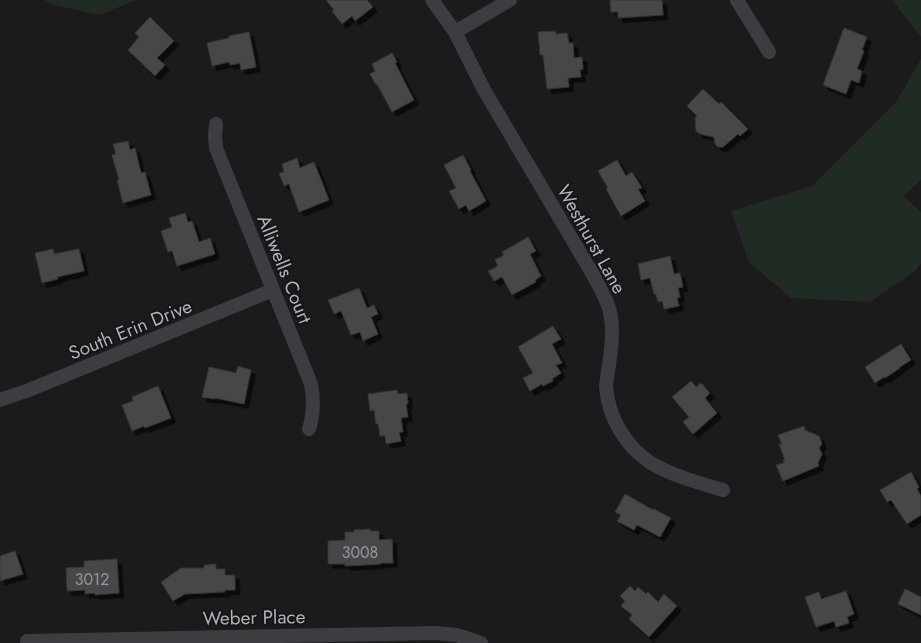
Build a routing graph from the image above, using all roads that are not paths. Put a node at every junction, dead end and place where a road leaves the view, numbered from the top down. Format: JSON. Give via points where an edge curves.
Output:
{"nodes":[{"id":1,"x":432,"y":0,"type":"edge"},
{"id":2,"x":510,"y":0,"type":"edge"},
{"id":3,"x":737,"y":0,"type":"edge"},
{"id":4,"x":455,"y":32,"type":"junction"},
{"id":5,"x":769,"y":52,"type":"dead end"},
{"id":6,"x":216,"y":124,"type":"dead end"},
{"id":7,"x":273,"y":290,"type":"junction"},
{"id":8,"x":0,"y":400,"type":"edge"},
{"id":9,"x":309,"y":429,"type":"dead end"},
{"id":10,"x":723,"y":490,"type":"dead end"},
{"id":11,"x":27,"y":641,"type":"dead end"},
{"id":12,"x":481,"y":643,"type":"edge"}],
"edges":[{"from":1,"to":4,"type":"street","name":"Westhurst Lane"},
{"from":2,"to":4,"type":"street"},
{"from":3,"to":5,"type":"street"},
{"from":4,"to":10,"type":"street","name":"Westhurst Lane","via":[[483,88],[607,302],[613,336],[606,386],[610,410],[617,425],[626,439],[651,463]]},
{"from":6,"to":7,"type":"street","name":"Alliwells Court","via":[[216,148]]},
{"from":7,"to":8,"type":"street","name":"South Erin Drive"},
{"from":7,"to":9,"type":"street","name":"Alliwells Court","via":[[311,384],[314,398]]},
{"from":11,"to":12,"type":"street","name":"Weber Place","via":[[435,633]]}]}
